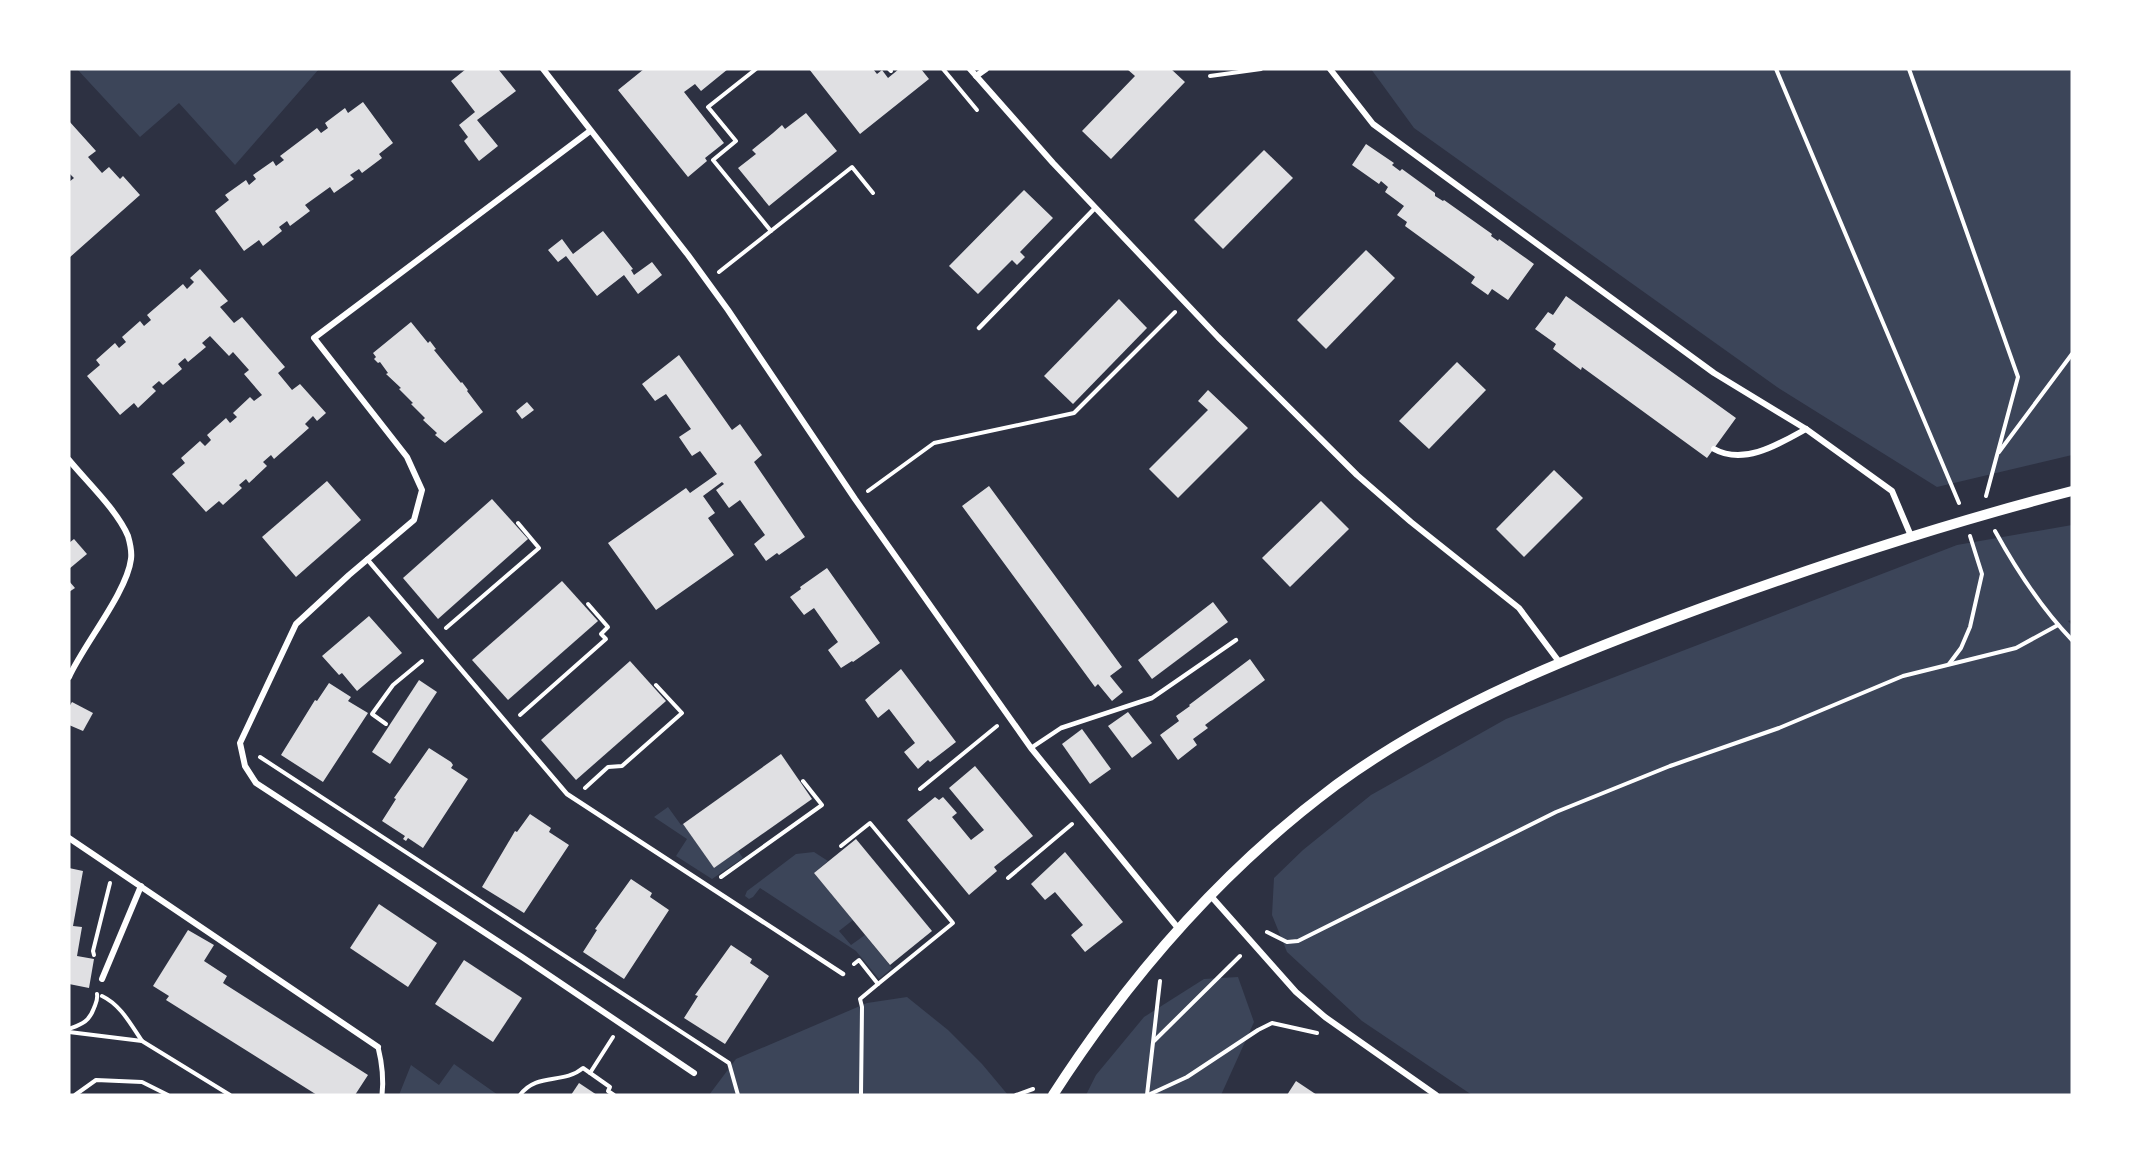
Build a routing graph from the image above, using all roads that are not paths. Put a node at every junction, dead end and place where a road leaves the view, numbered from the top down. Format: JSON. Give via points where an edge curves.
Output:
{"nodes":[{"id":1,"x":543,"y":69,"type":"edge"},
{"id":2,"x":970,"y":69,"type":"edge"},
{"id":3,"x":986,"y":69,"type":"edge"},
{"id":4,"x":1330,"y":69,"type":"edge"},
{"id":5,"x":976,"y":76,"type":"junction"},
{"id":6,"x":590,"y":131,"type":"junction"},
{"id":7,"x":1095,"y":208,"type":"junction"},
{"id":8,"x":980,"y":328,"type":"dead end"},
{"id":9,"x":1806,"y":429,"type":"junction"},
{"id":10,"x":1714,"y":449,"type":"dead end"},
{"id":11,"x":69,"y":460,"type":"edge"},
{"id":12,"x":2072,"y":491,"type":"edge"},
{"id":13,"x":1911,"y":536,"type":"junction"},
{"id":14,"x":367,"y":559,"type":"junction"},
{"id":15,"x":1236,"y":640,"type":"dead end"},
{"id":16,"x":1561,"y":663,"type":"junction"},
{"id":17,"x":69,"y":677,"type":"edge"},
{"id":18,"x":1031,"y":748,"type":"junction"},
{"id":19,"x":69,"y":838,"type":"edge"},
{"id":20,"x":141,"y":886,"type":"junction"},
{"id":21,"x":1210,"y":895,"type":"junction"},
{"id":22,"x":1178,"y":928,"type":"junction"},
{"id":23,"x":843,"y":974,"type":"road end"},
{"id":24,"x":102,"y":979,"type":"dead end"},
{"id":25,"x":378,"y":1047,"type":"joint"},
{"id":26,"x":694,"y":1073,"type":"dead end"},
{"id":27,"x":382,"y":1095,"type":"edge"},
{"id":28,"x":1053,"y":1095,"type":"edge"},
{"id":29,"x":1436,"y":1095,"type":"edge"}],
"edges":[{"from":1,"to":6,"type":"street"},
{"from":2,"to":5,"type":"street"},
{"from":3,"to":5,"type":"street"},
{"from":4,"to":9,"type":"street","via":[[1373,124],[1714,373]]},
{"from":5,"to":7,"type":"street"},
{"from":6,"to":14,"type":"street","via":[[314,338],[407,457],[422,490],[414,520]]},
{"from":6,"to":18,"type":"street","via":[[707,282]]},
{"from":7,"to":8,"type":"lane"},
{"from":7,"to":16,"type":"street","via":[[1357,475],[1519,608]]},
{"from":9,"to":10,"type":"street","via":[[1777,445],[1742,456]]},
{"from":9,"to":13,"type":"street","via":[[1892,491]]},
{"from":11,"to":17,"type":"street","via":[[120,522],[128,536],[131,559],[119,590]]},
{"from":12,"to":13,"type":"street"},
{"from":13,"to":16,"type":"street","via":[[1753,589]]},
{"from":14,"to":23,"type":"lane","via":[[567,795]]},
{"from":14,"to":26,"type":"street","via":[[296,624],[240,743],[245,766],[256,783]]},
{"from":15,"to":18,"type":"lane","via":[[1152,698],[1060,728]]},
{"from":16,"to":21,"type":"street","via":[[1452,713],[1378,757],[1301,813]]},
{"from":18,"to":22,"type":"street"},
{"from":19,"to":20,"type":"street"},
{"from":20,"to":24,"type":"street"},
{"from":20,"to":25,"type":"street"},
{"from":21,"to":22,"type":"street"},
{"from":21,"to":29,"type":"street","via":[[1296,992]]},
{"from":22,"to":28,"type":"street","via":[[1131,985]]},
{"from":25,"to":27,"type":"street"}]}
